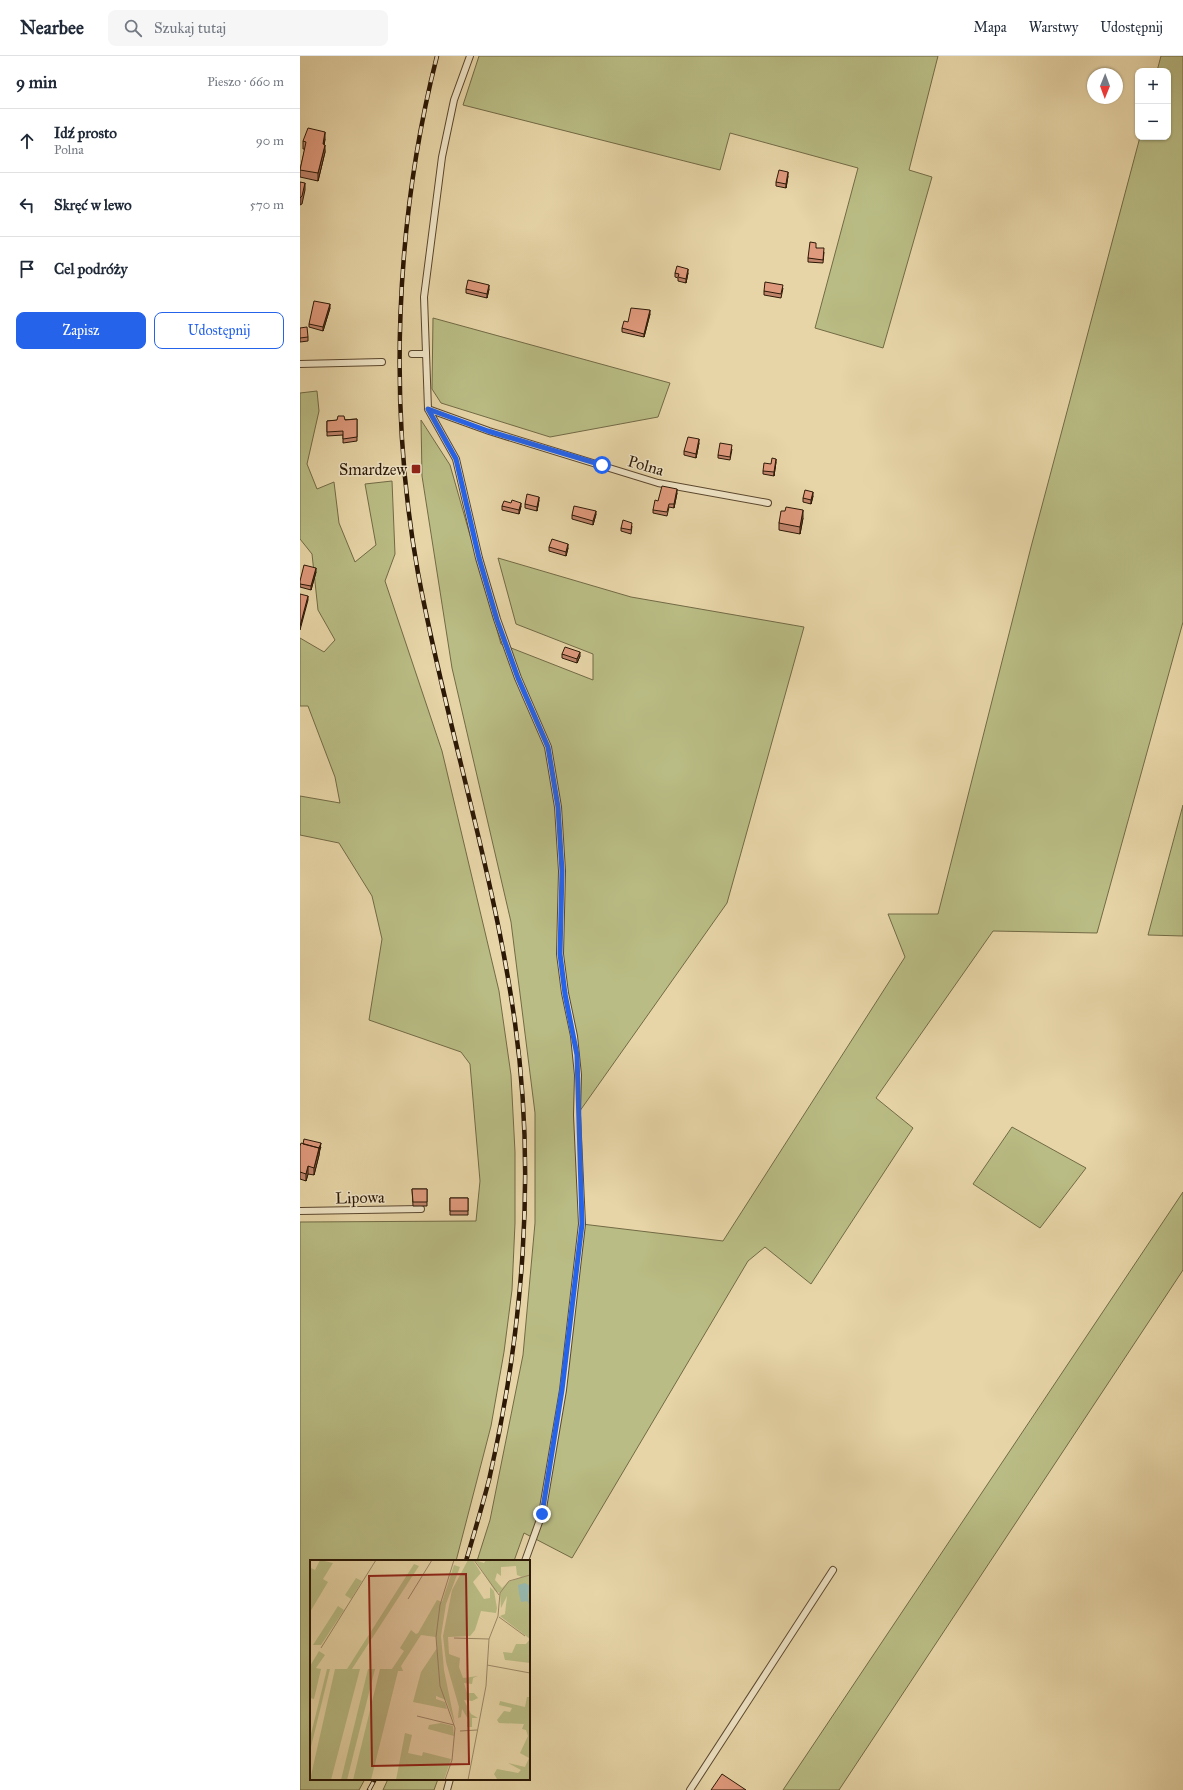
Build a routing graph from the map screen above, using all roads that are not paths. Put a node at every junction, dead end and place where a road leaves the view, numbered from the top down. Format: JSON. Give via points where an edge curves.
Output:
{"nodes":[{"id":1,"x":470,"y":56,"type":"edge"},
{"id":2,"x":412,"y":354,"type":"dead end"},
{"id":3,"x":425,"y":354,"type":"junction"},
{"id":4,"x":382,"y":362,"type":"dead end"},
{"id":5,"x":300,"y":364,"type":"edge"},
{"id":6,"x":428,"y":409,"type":"junction"},
{"id":7,"x":768,"y":503,"type":"dead end"},
{"id":8,"x":421,"y":1209,"type":"dead end"},
{"id":9,"x":300,"y":1211,"type":"edge"},
{"id":10,"x":525,"y":1560,"type":"edge"},
{"id":11,"x":833,"y":1570,"type":"dead end"},
{"id":12,"x":450,"y":1780,"type":"edge"},
{"id":13,"x":447,"y":1790,"type":"edge"},
{"id":14,"x":690,"y":1790,"type":"edge"}],
"edges":[{"from":1,"to":3,"type":"lane","via":[[454,100],[442,157],[424,297]]},
{"from":2,"to":3,"type":"lane"},
{"from":3,"to":6,"type":"lane"},
{"from":4,"to":5,"type":"lane"},
{"from":6,"to":7,"type":"lane","name":"Polna","via":[[488,431],[658,483]]},
{"from":6,"to":10,"type":"lane","via":[[456,459],[479,558],[497,620],[518,678],[548,747],[558,807],[562,871],[560,954],[577,1055],[582,1224],[562,1390],[542,1514]]},
{"from":8,"to":9,"type":"lane","name":"Lipowa"},
{"from":11,"to":14,"type":"lane"},
{"from":12,"to":13,"type":"lane"}]}
